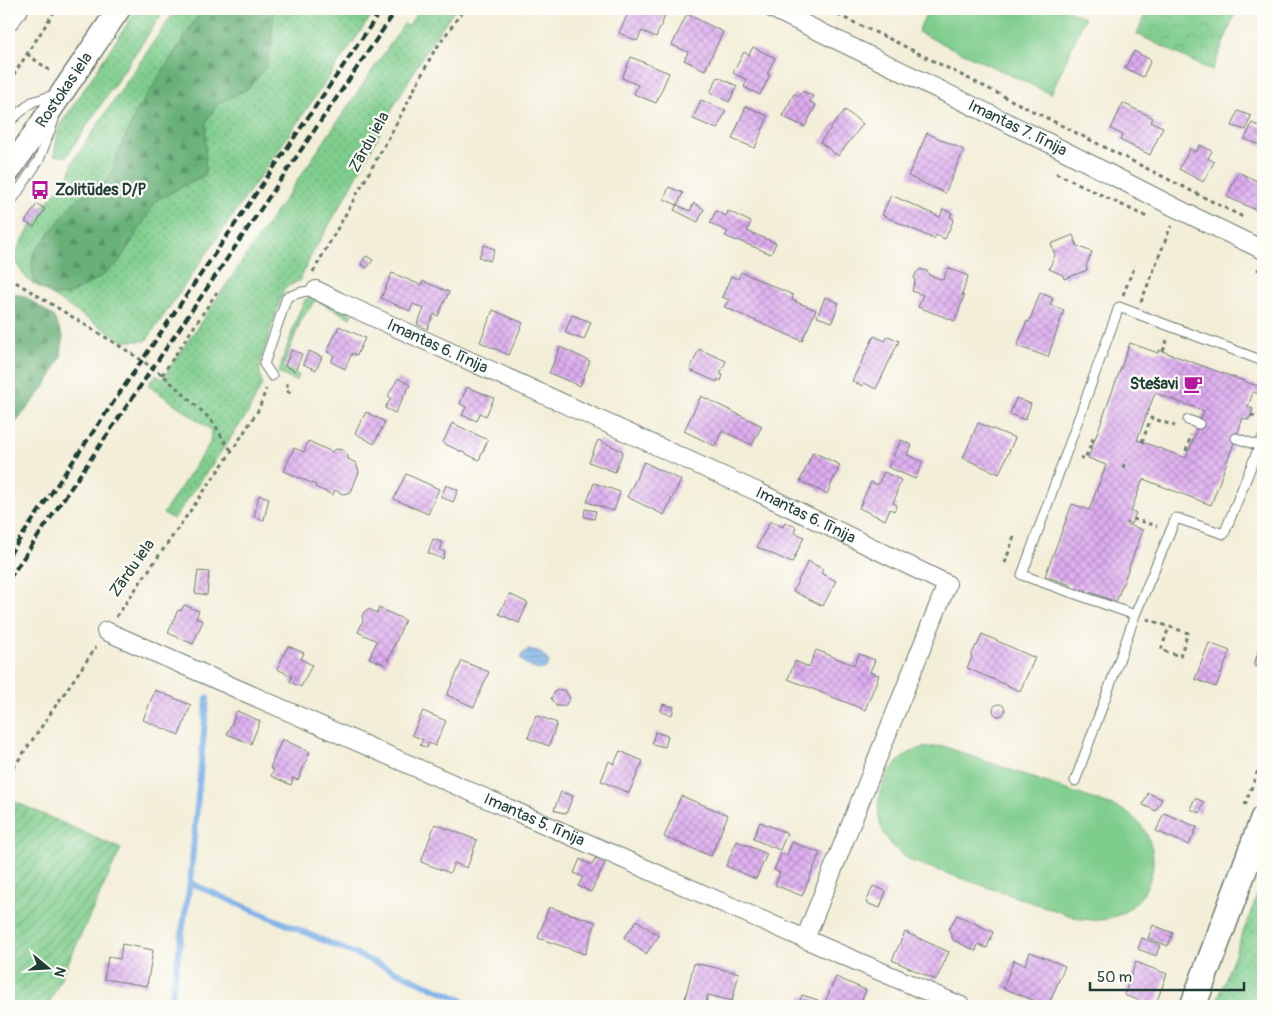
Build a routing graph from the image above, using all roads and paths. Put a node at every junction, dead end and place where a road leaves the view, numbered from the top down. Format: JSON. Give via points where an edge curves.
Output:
{"nodes":[{"id":1,"x":19,"y":9,"type":"edge"},
{"id":2,"x":56,"y":9,"type":"edge"},
{"id":3,"x":119,"y":9,"type":"edge"},
{"id":4,"x":464,"y":9,"type":"edge"},
{"id":5,"x":773,"y":9,"type":"edge"},
{"id":6,"x":9,"y":22,"type":"edge"},
{"id":7,"x":27,"y":54,"type":"junction"},
{"id":8,"x":9,"y":82,"type":"edge"},
{"id":9,"x":58,"y":82,"type":"junction"},
{"id":10,"x":9,"y":122,"type":"edge"},
{"id":11,"x":9,"y":172,"type":"edge"},
{"id":12,"x":9,"y":205,"type":"edge"},
{"id":13,"x":1178,"y":209,"type":"junction"},
{"id":14,"x":1263,"y":250,"type":"edge"},
{"id":15,"x":1135,"y":265,"type":"dead end"},
{"id":16,"x":9,"y":278,"type":"edge"},
{"id":17,"x":309,"y":291,"type":"junction"},
{"id":18,"x":216,"y":292,"type":"dead end"},
{"id":19,"x":1144,"y":295,"type":"dead end"},
{"id":20,"x":1119,"y":307,"type":"junction"},
{"id":21,"x":1263,"y":361,"type":"edge"},
{"id":22,"x":162,"y":375,"type":"junction"},
{"id":23,"x":272,"y":376,"type":"joint"},
{"id":24,"x":287,"y":383,"type":"dead end"},
{"id":25,"x":292,"y":393,"type":"dead end"},
{"id":26,"x":1251,"y":415,"type":"dead end"},
{"id":27,"x":1263,"y":419,"type":"edge"},
{"id":28,"x":1188,"y":420,"type":"dead end"},
{"id":29,"x":1199,"y":424,"type":"dead end"},
{"id":30,"x":1175,"y":427,"type":"dead end"},
{"id":31,"x":1184,"y":430,"type":"dead end"},
{"id":32,"x":1263,"y":437,"type":"edge"},
{"id":33,"x":1236,"y":438,"type":"dead end"},
{"id":34,"x":1142,"y":442,"type":"dead end"},
{"id":35,"x":1260,"y":446,"type":"junction"},
{"id":36,"x":232,"y":451,"type":"junction"},
{"id":37,"x":1186,"y":451,"type":"dead end"},
{"id":38,"x":1126,"y":460,"type":"dead end"},
{"id":39,"x":1123,"y":468,"type":"dead end"},
{"id":40,"x":1133,"y":519,"type":"dead end"},
{"id":41,"x":1170,"y":531,"type":"junction"},
{"id":42,"x":1014,"y":536,"type":"dead end"},
{"id":43,"x":1005,"y":563,"type":"dead end"},
{"id":44,"x":1135,"y":615,"type":"junction"},
{"id":45,"x":1170,"y":627,"type":"junction"},
{"id":46,"x":106,"y":631,"type":"junction"},
{"id":47,"x":9,"y":774,"type":"edge"},
{"id":48,"x":1075,"y":781,"type":"dead end"},
{"id":49,"x":1263,"y":819,"type":"edge"},
{"id":50,"x":805,"y":939,"type":"junction"},
{"id":51,"x":961,"y":1006,"type":"edge"},
{"id":52,"x":1194,"y":1006,"type":"edge"}],
"edges":[{"from":1,"to":6,"type":"street"},
{"from":2,"to":7,"type":"path"},
{"from":3,"to":9,"type":"street","name":"Rostokas iela"},
{"from":4,"to":17,"type":"path","name":"Zārdu iela","via":[[433,53]]},
{"from":5,"to":13,"type":"street","name":"Imantas 7. līnija"},
{"from":7,"to":8,"type":"path"},
{"from":7,"to":9,"type":"path"},
{"from":9,"to":10,"type":"lane"},
{"from":9,"to":11,"type":"street","name":"Rostokas iela"},
{"from":9,"to":12,"type":"lane","via":[[40,160]]},
{"from":13,"to":14,"type":"street","name":"Imantas 7. līnija"},
{"from":13,"to":19,"type":"path"},
{"from":15,"to":20,"type":"path"},
{"from":16,"to":22,"type":"path"},
{"from":17,"to":23,"type":"lane","via":[[287,297],[264,364]]},
{"from":17,"to":50,"type":"street","name":"Imantas 6. līnija","via":[[338,301],[758,492],[947,584]]},
{"from":18,"to":22,"type":"path"},
{"from":20,"to":21,"type":"lane"},
{"from":20,"to":44,"type":"lane","via":[[1022,575]]},
{"from":22,"to":36,"type":"path","via":[[208,417]]},
{"from":23,"to":36,"type":"path","name":"Zārdu iela","via":[[259,409]]},
{"from":24,"to":25,"type":"path","via":[[287,391]]},
{"from":26,"to":27,"type":"path"},
{"from":28,"to":29,"type":"lane"},
{"from":30,"to":34,"type":"path","via":[[1151,418]]},
{"from":31,"to":37,"type":"path","via":[[1192,433]]},
{"from":32,"to":35,"type":"lane"},
{"from":33,"to":35,"type":"lane"},
{"from":35,"to":41,"type":"lane","via":[[1224,534],[1176,518]]},
{"from":36,"to":46,"type":"path","name":"Zārdu iela"},
{"from":38,"to":39,"type":"path"},
{"from":40,"to":41,"type":"path"},
{"from":41,"to":44,"type":"lane"},
{"from":42,"to":43,"type":"path"},
{"from":44,"to":45,"type":"path"},
{"from":44,"to":48,"type":"lane"},
{"from":45,"to":45,"type":"path","via":[[1188,633],[1180,656],[1161,650]]},
{"from":46,"to":47,"type":"path","name":"Zārdu iela"},
{"from":46,"to":50,"type":"street","name":"Imantas 5. līnija"},
{"from":49,"to":52,"type":"main road"},
{"from":50,"to":51,"type":"street","name":"Imantas 5. līnija"}]}
